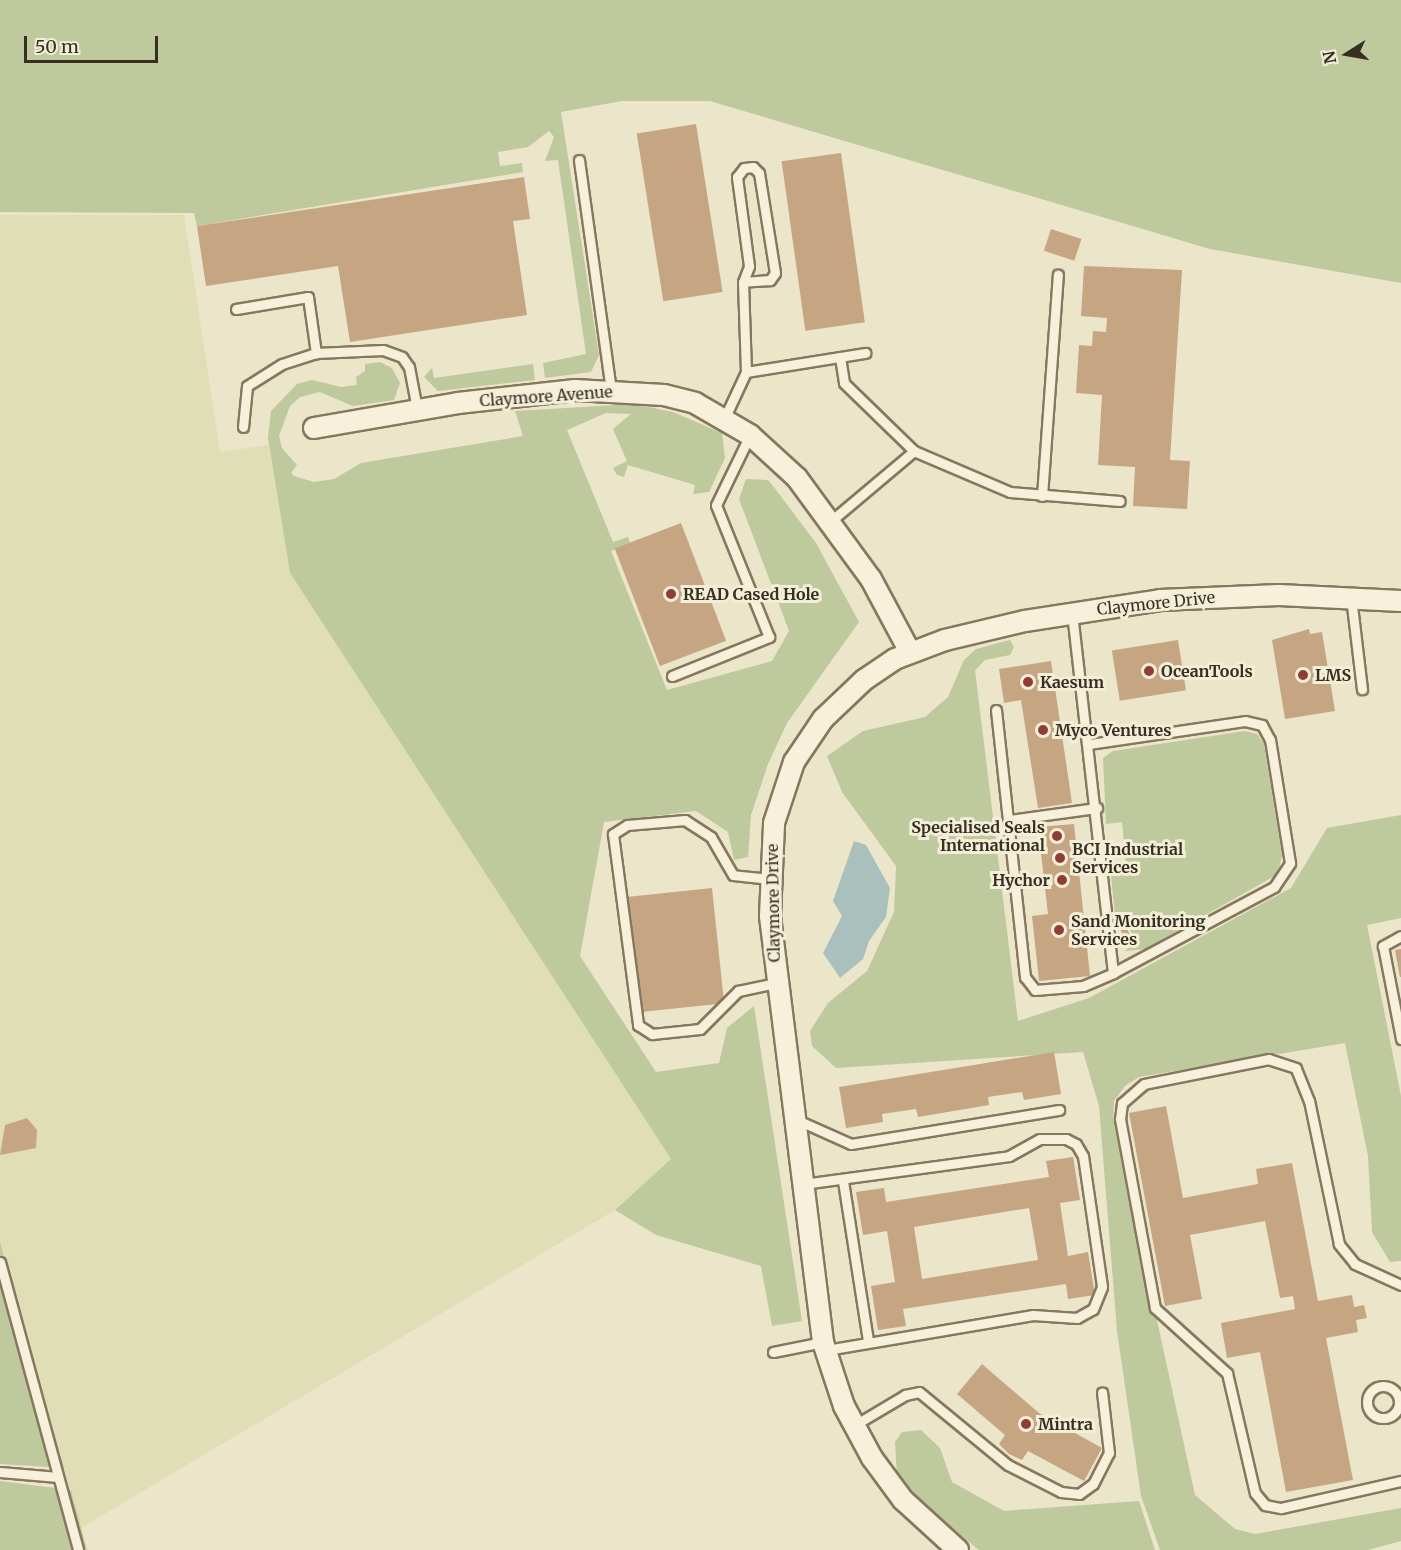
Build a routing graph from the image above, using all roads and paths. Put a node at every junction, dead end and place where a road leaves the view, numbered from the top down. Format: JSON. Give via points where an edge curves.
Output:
{"nodes":[{"id":1,"x":579,"y":160,"type":"dead end"},
{"id":2,"x":1058,"y":275,"type":"dead end"},
{"id":3,"x":743,"y":282,"type":"junction"},
{"id":4,"x":237,"y":309,"type":"dead end"},
{"id":5,"x":316,"y":353,"type":"junction"},
{"id":6,"x":865,"y":353,"type":"dead end"},
{"id":7,"x":840,"y":357,"type":"junction"},
{"id":8,"x":746,"y":372,"type":"junction"},
{"id":9,"x":611,"y":390,"type":"junction"},
{"id":10,"x":417,"y":409,"type":"junction"},
{"id":11,"x":725,"y":417,"type":"junction"},
{"id":12,"x":243,"y":427,"type":"dead end"},
{"id":13,"x":314,"y":428,"type":"dead end"},
{"id":14,"x":750,"y":435,"type":"junction"},
{"id":15,"x":914,"y":451,"type":"junction"},
{"id":16,"x":1042,"y":496,"type":"junction"},
{"id":17,"x":1120,"y":501,"type":"dead end"},
{"id":18,"x":832,"y":520,"type":"junction"},
{"id":19,"x":1351,"y":597,"type":"junction"},
{"id":20,"x":1401,"y":601,"type":"edge"},
{"id":21,"x":1072,"y":613,"type":"junction"},
{"id":22,"x":910,"y":652,"type":"junction"},
{"id":23,"x":672,"y":676,"type":"dead end"},
{"id":24,"x":1362,"y":689,"type":"dead end"},
{"id":25,"x":996,"y":710,"type":"dead end"},
{"id":26,"x":1090,"y":744,"type":"junction"},
{"id":27,"x":1097,"y":808,"type":"junction"},
{"id":28,"x":1009,"y":820,"type":"junction"},
{"id":29,"x":770,"y":879,"type":"junction"},
{"id":30,"x":1401,"y":936,"type":"edge"},
{"id":31,"x":1113,"y":973,"type":"junction"},
{"id":32,"x":776,"y":983,"type":"junction"},
{"id":33,"x":1401,"y":1039,"type":"edge"},
{"id":34,"x":1059,"y":1110,"type":"dead end"},
{"id":35,"x":792,"y":1118,"type":"junction"},
{"id":36,"x":843,"y":1181,"type":"junction"},
{"id":37,"x":801,"y":1185,"type":"junction"},
{"id":38,"x":0,"y":1262,"type":"edge"},
{"id":39,"x":1401,"y":1285,"type":"edge"},
{"id":40,"x":868,"y":1341,"type":"junction"},
{"id":41,"x":824,"y":1346,"type":"junction"},
{"id":42,"x":773,"y":1352,"type":"dead end"},
{"id":43,"x":1102,"y":1392,"type":"dead end"},
{"id":44,"x":853,"y":1426,"type":"junction"},
{"id":45,"x":0,"y":1472,"type":"edge"},
{"id":46,"x":58,"y":1477,"type":"junction"},
{"id":47,"x":1401,"y":1481,"type":"edge"},
{"id":48,"x":78,"y":1550,"type":"edge"},
{"id":49,"x":958,"y":1550,"type":"edge"}],
"edges":[{"from":1,"to":9,"type":"lane"},
{"from":2,"to":16,"type":"lane"},
{"from":3,"to":3,"type":"lane","via":[[749,266],[737,177],[744,168],[753,167],[759,173],[775,273],[770,280]]},
{"from":3,"to":8,"type":"lane"},
{"from":4,"to":5,"type":"lane","via":[[308,297]]},
{"from":5,"to":10,"type":"lane","via":[[383,350],[402,357]]},
{"from":5,"to":12,"type":"lane","via":[[282,364],[247,386]]},
{"from":6,"to":7,"type":"lane"},
{"from":7,"to":8,"type":"lane"},
{"from":7,"to":15,"type":"lane","via":[[844,383]]},
{"from":8,"to":11,"type":"lane"},
{"from":9,"to":10,"type":"street","name":"Claymore Avenue","via":[[538,393]]},
{"from":9,"to":11,"type":"street","name":"Claymore Avenue","via":[[664,395]]},
{"from":10,"to":13,"type":"street","name":"Claymore Avenue"},
{"from":11,"to":14,"type":"street","name":"Claymore Avenue"},
{"from":14,"to":18,"type":"street","name":"Claymore Avenue","via":[[797,478]]},
{"from":14,"to":23,"type":"lane","via":[[716,505],[769,637]]},
{"from":15,"to":16,"type":"lane","via":[[1010,492]]},
{"from":15,"to":18,"type":"lane"},
{"from":16,"to":17,"type":"lane"},
{"from":18,"to":22,"type":"street","name":"Claymore Avenue","via":[[871,579]]},
{"from":19,"to":20,"type":"street","name":"Claymore Drive"},
{"from":19,"to":21,"type":"street","name":"Claymore Drive","via":[[1216,597]]},
{"from":19,"to":24,"type":"lane"},
{"from":21,"to":22,"type":"street","name":"Claymore Drive","via":[[982,630]]},
{"from":21,"to":26,"type":"lane"},
{"from":22,"to":29,"type":"street","name":"Claymore Drive","via":[[849,692],[807,741],[778,803]]},
{"from":25,"to":28,"type":"lane"},
{"from":26,"to":27,"type":"lane"},
{"from":26,"to":31,"type":"lane","via":[[1257,722],[1270,740],[1289,854],[1287,871],[1274,887]]},
{"from":27,"to":28,"type":"lane"},
{"from":27,"to":31,"type":"lane"},
{"from":28,"to":31,"type":"lane","via":[[1025,977],[1030,988],[1083,986]]},
{"from":29,"to":32,"type":"street","name":"Claymore Drive"},
{"from":29,"to":32,"type":"lane","via":[[733,875],[711,837],[685,820],[627,825],[613,834],[638,1025],[652,1034],[700,1029],[738,991]]},
{"from":30,"to":33,"type":"lane","via":[[1383,946]]},
{"from":32,"to":35,"type":"street","name":"Claymore Drive"},
{"from":34,"to":35,"type":"lane","via":[[851,1144]]},
{"from":35,"to":37,"type":"street","name":"Claymore Drive"},
{"from":36,"to":37,"type":"lane"},
{"from":36,"to":40,"type":"lane"},
{"from":36,"to":40,"type":"lane","via":[[1009,1156],[1046,1137],[1071,1141],[1083,1156],[1102,1287],[1093,1309],[1070,1320],[1033,1315]]},
{"from":37,"to":41,"type":"street","name":"Claymore Drive"},
{"from":38,"to":46,"type":"lane"},
{"from":39,"to":47,"type":"lane","via":[[1354,1264],[1339,1245],[1309,1101],[1296,1068],[1269,1059],[1144,1084],[1122,1103],[1120,1119],[1155,1308],[1227,1373],[1255,1493],[1265,1505],[1281,1508]]},
{"from":40,"to":41,"type":"lane"},
{"from":41,"to":42,"type":"lane"},
{"from":41,"to":44,"type":"street","name":"Claymore Drive"},
{"from":43,"to":44,"type":"lane","via":[[1109,1453],[1093,1484],[1079,1494],[1061,1492],[1008,1465],[919,1392],[905,1395]]},
{"from":44,"to":49,"type":"street","name":"Claymore Drive","via":[[903,1500]]},
{"from":45,"to":46,"type":"lane"},
{"from":46,"to":48,"type":"lane"}]}
